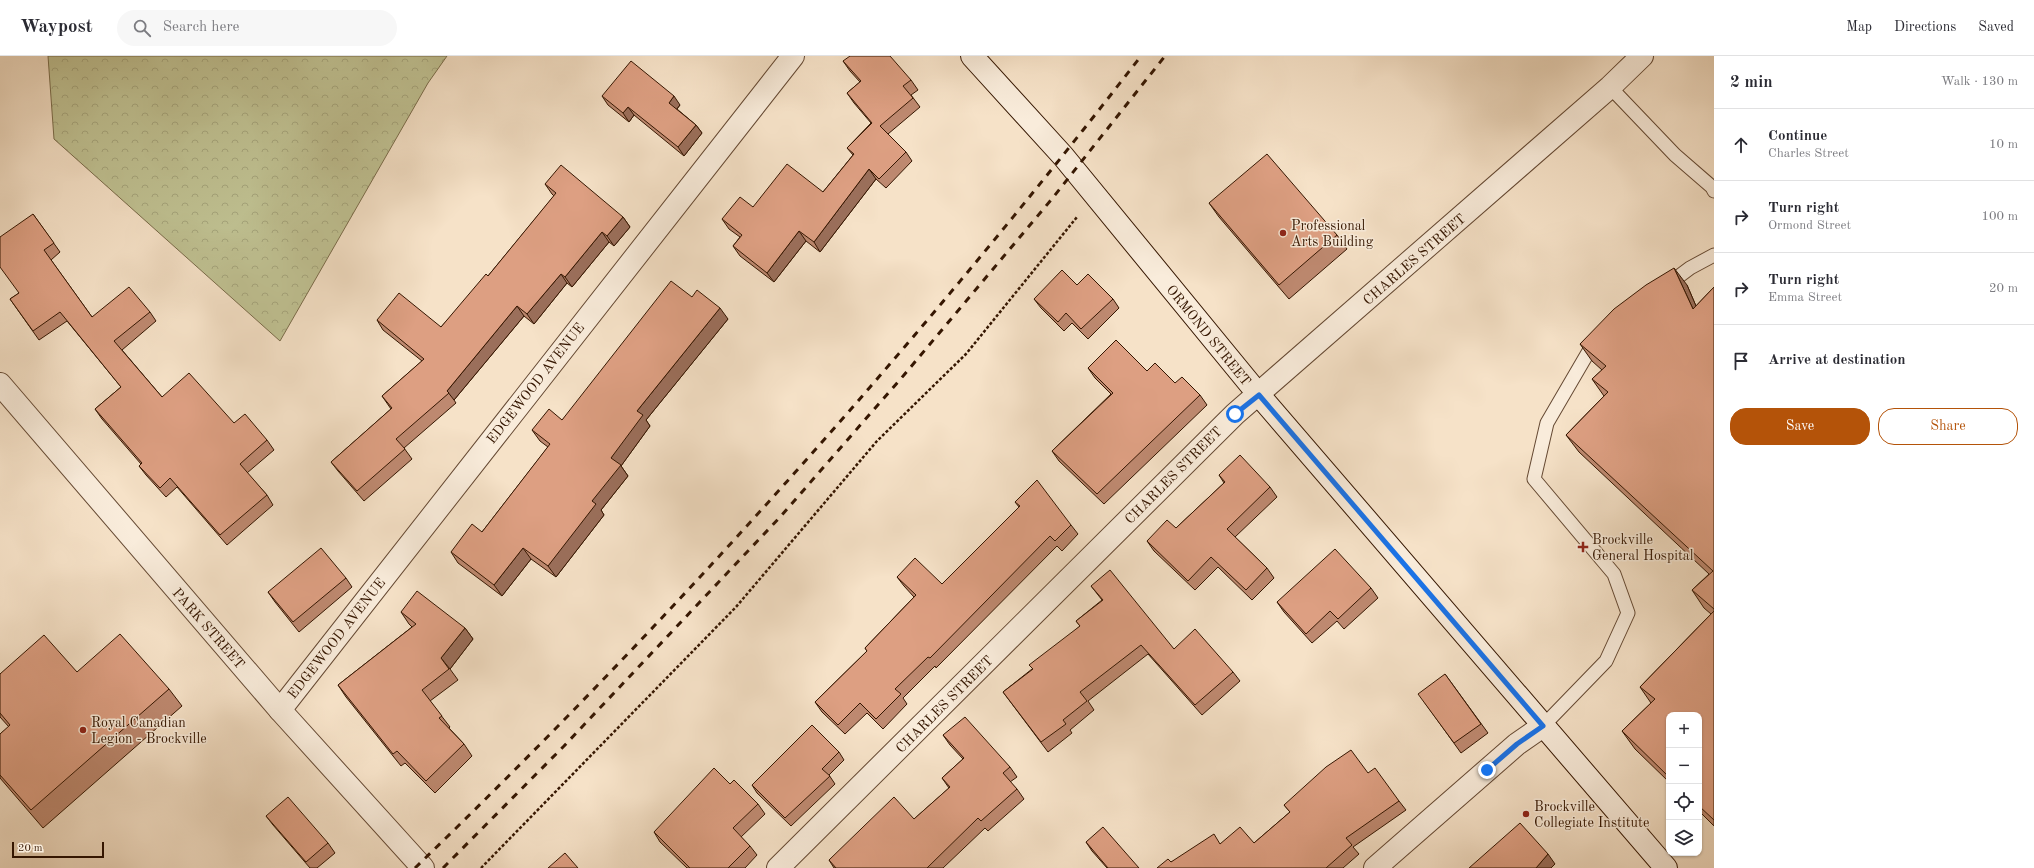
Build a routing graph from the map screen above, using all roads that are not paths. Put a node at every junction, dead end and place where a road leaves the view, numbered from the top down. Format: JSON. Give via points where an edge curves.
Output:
{"nodes":[{"id":1,"x":793,"y":56,"type":"edge"},
{"id":2,"x":972,"y":56,"type":"edge"},
{"id":3,"x":1642,"y":56,"type":"edge"},
{"id":4,"x":1610,"y":87,"type":"junction"},
{"id":5,"x":1714,"y":191,"type":"edge"},
{"id":6,"x":1714,"y":255,"type":"edge"},
{"id":7,"x":1658,"y":292,"type":"edge"},
{"id":8,"x":1608,"y":330,"type":"edge"},
{"id":9,"x":0,"y":384,"type":"edge"},
{"id":10,"x":1259,"y":395,"type":"junction"},
{"id":11,"x":280,"y":710,"type":"junction"},
{"id":12,"x":1543,"y":726,"type":"junction"},
{"id":13,"x":423,"y":868,"type":"edge"},
{"id":14,"x":778,"y":868,"type":"edge"},
{"id":15,"x":1375,"y":868,"type":"edge"},
{"id":16,"x":1666,"y":868,"type":"edge"}],
"edges":[{"from":1,"to":11,"type":"street","name":"EDGEWOOD AVENUE"},
{"from":2,"to":10,"type":"street","name":"ORMOND STREET","via":[[1063,156]]},
{"from":3,"to":4,"type":"street","name":"CHARLES STREET"},
{"from":4,"to":5,"type":"lane","via":[[1675,155]]},
{"from":4,"to":10,"type":"street","name":"CHARLES STREET"},
{"from":6,"to":7,"type":"lane","via":[[1690,268]]},
{"from":8,"to":12,"type":"lane","via":[[1595,340],[1547,423],[1534,479],[1614,574],[1628,613],[1606,661]]},
{"from":9,"to":11,"type":"street","name":"PARK STREET"},
{"from":10,"to":12,"type":"street","name":"ORMOND STREET"},
{"from":10,"to":14,"type":"street","name":"CHARLES STREET","via":[[1235,414]]},
{"from":11,"to":13,"type":"street","name":"PARK STREET"},
{"from":12,"to":15,"type":"street","via":[[1517,744]]},
{"from":12,"to":16,"type":"street","name":"ORMOND STREET"}]}
